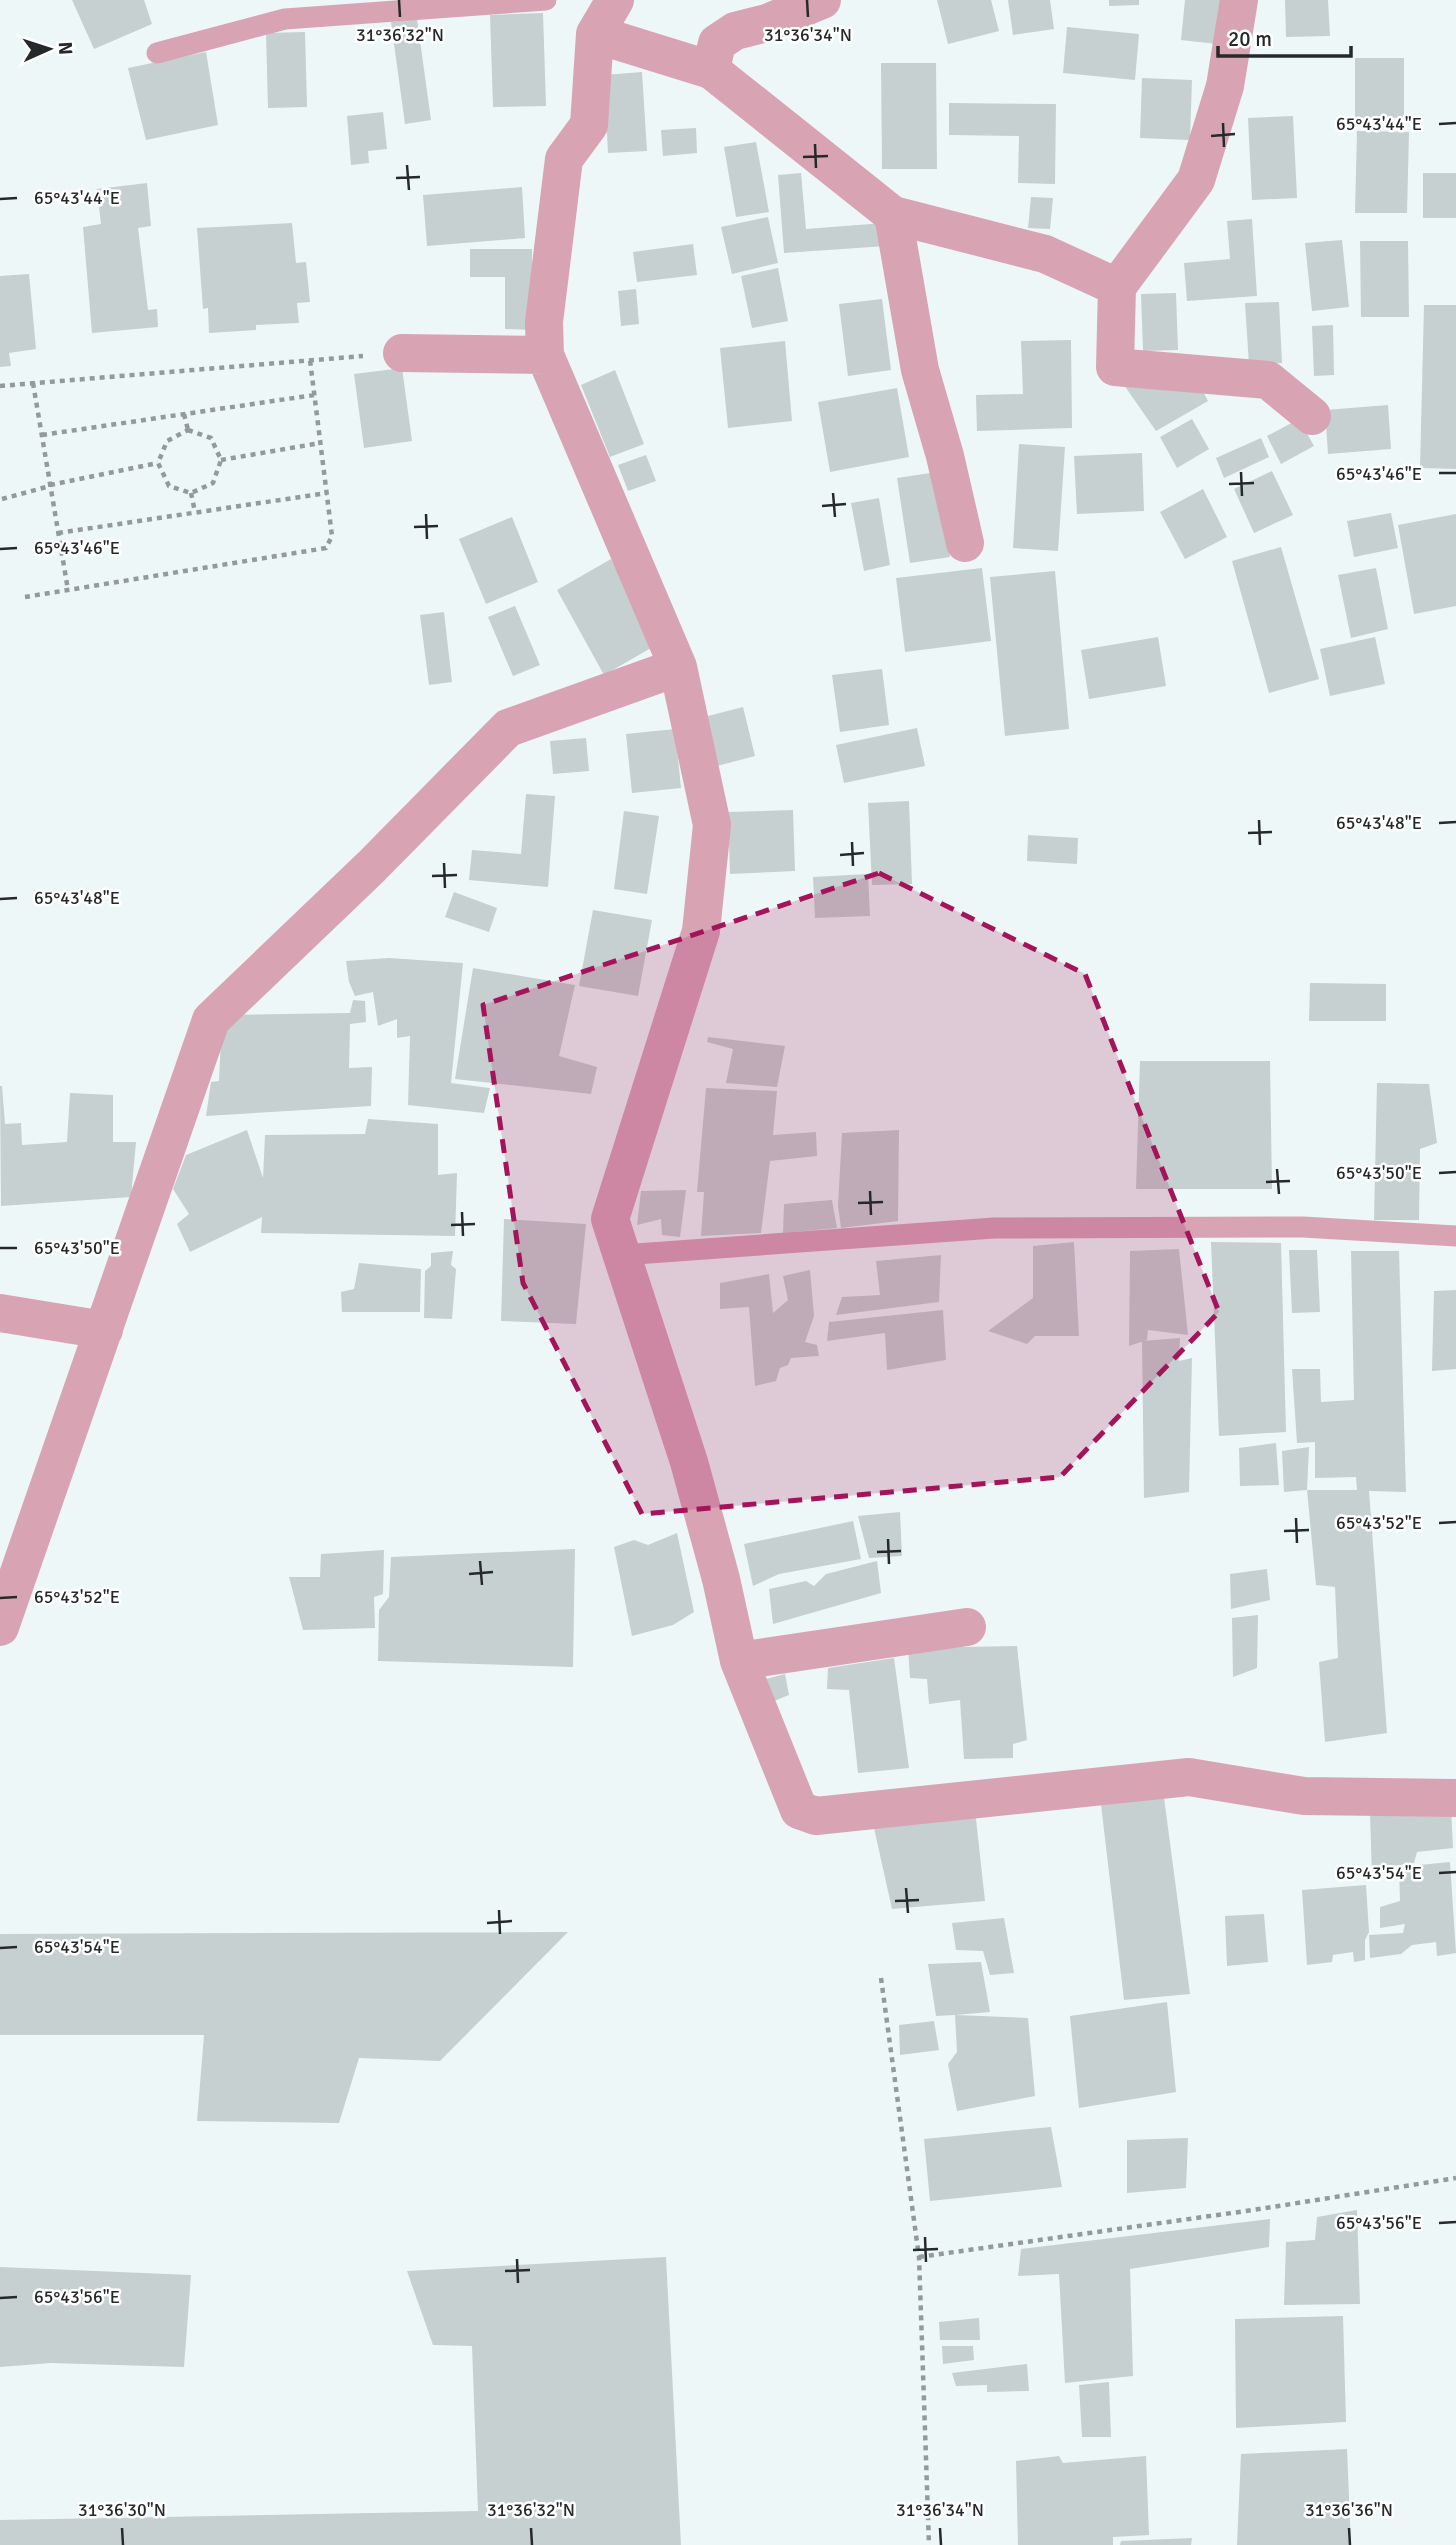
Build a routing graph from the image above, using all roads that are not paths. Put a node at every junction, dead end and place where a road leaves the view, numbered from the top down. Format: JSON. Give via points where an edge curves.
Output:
{"nodes":[{"id":1,"x":546,"y":0,"type":"edge"},
{"id":2,"x":615,"y":0,"type":"edge"},
{"id":3,"x":822,"y":0,"type":"edge"},
{"id":4,"x":1240,"y":0,"type":"edge"},
{"id":5,"x":595,"y":34,"type":"junction"},
{"id":6,"x":156,"y":53,"type":"dead end"},
{"id":7,"x":711,"y":70,"type":"junction"},
{"id":8,"x":893,"y":215,"type":"junction"},
{"id":9,"x":1117,"y":287,"type":"junction"},
{"id":10,"x":402,"y":353,"type":"road end"},
{"id":11,"x":545,"y":355,"type":"junction"},
{"id":12,"x":1312,"y":415,"type":"dead end"},
{"id":13,"x":965,"y":543,"type":"dead end"},
{"id":14,"x":678,"y":667,"type":"junction"},
{"id":15,"x":1456,"y":1236,"type":"edge"},
{"id":16,"x":622,"y":1255,"type":"junction"},
{"id":17,"x":0,"y":1313,"type":"edge"},
{"id":18,"x":104,"y":1330,"type":"junction"},
{"id":19,"x":0,"y":1627,"type":"edge"},
{"id":20,"x":967,"y":1628,"type":"dead end"},
{"id":21,"x":739,"y":1661,"type":"junction"},
{"id":22,"x":1456,"y":1798,"type":"edge"}],
"edges":[{"from":1,"to":6,"type":"lane","via":[[285,19]]},
{"from":2,"to":5,"type":"street"},
{"from":3,"to":7,"type":"street","via":[[735,31],[717,43]]},
{"from":4,"to":9,"type":"street","via":[[1225,86],[1196,180]]},
{"from":5,"to":7,"type":"street"},
{"from":5,"to":11,"type":"street","via":[[589,125],[564,159],[544,322]]},
{"from":7,"to":8,"type":"street"},
{"from":8,"to":9,"type":"street","via":[[1045,254]]},
{"from":8,"to":13,"type":"street","via":[[920,370]]},
{"from":9,"to":12,"type":"street","via":[[1115,367],[1268,380]]},
{"from":10,"to":11,"type":"street"},
{"from":11,"to":14,"type":"street"},
{"from":14,"to":16,"type":"street","via":[[712,825],[701,930],[610,1219]]},
{"from":14,"to":18,"type":"street","via":[[508,728],[211,1020]]},
{"from":15,"to":16,"type":"lane","via":[[1303,1227],[994,1228]]},
{"from":16,"to":21,"type":"street","via":[[690,1462]]},
{"from":17,"to":18,"type":"street"},
{"from":18,"to":19,"type":"street"},
{"from":20,"to":21,"type":"street"},
{"from":21,"to":22,"type":"street","via":[[799,1810],[816,1816],[1189,1777],[1304,1796]]}]}
